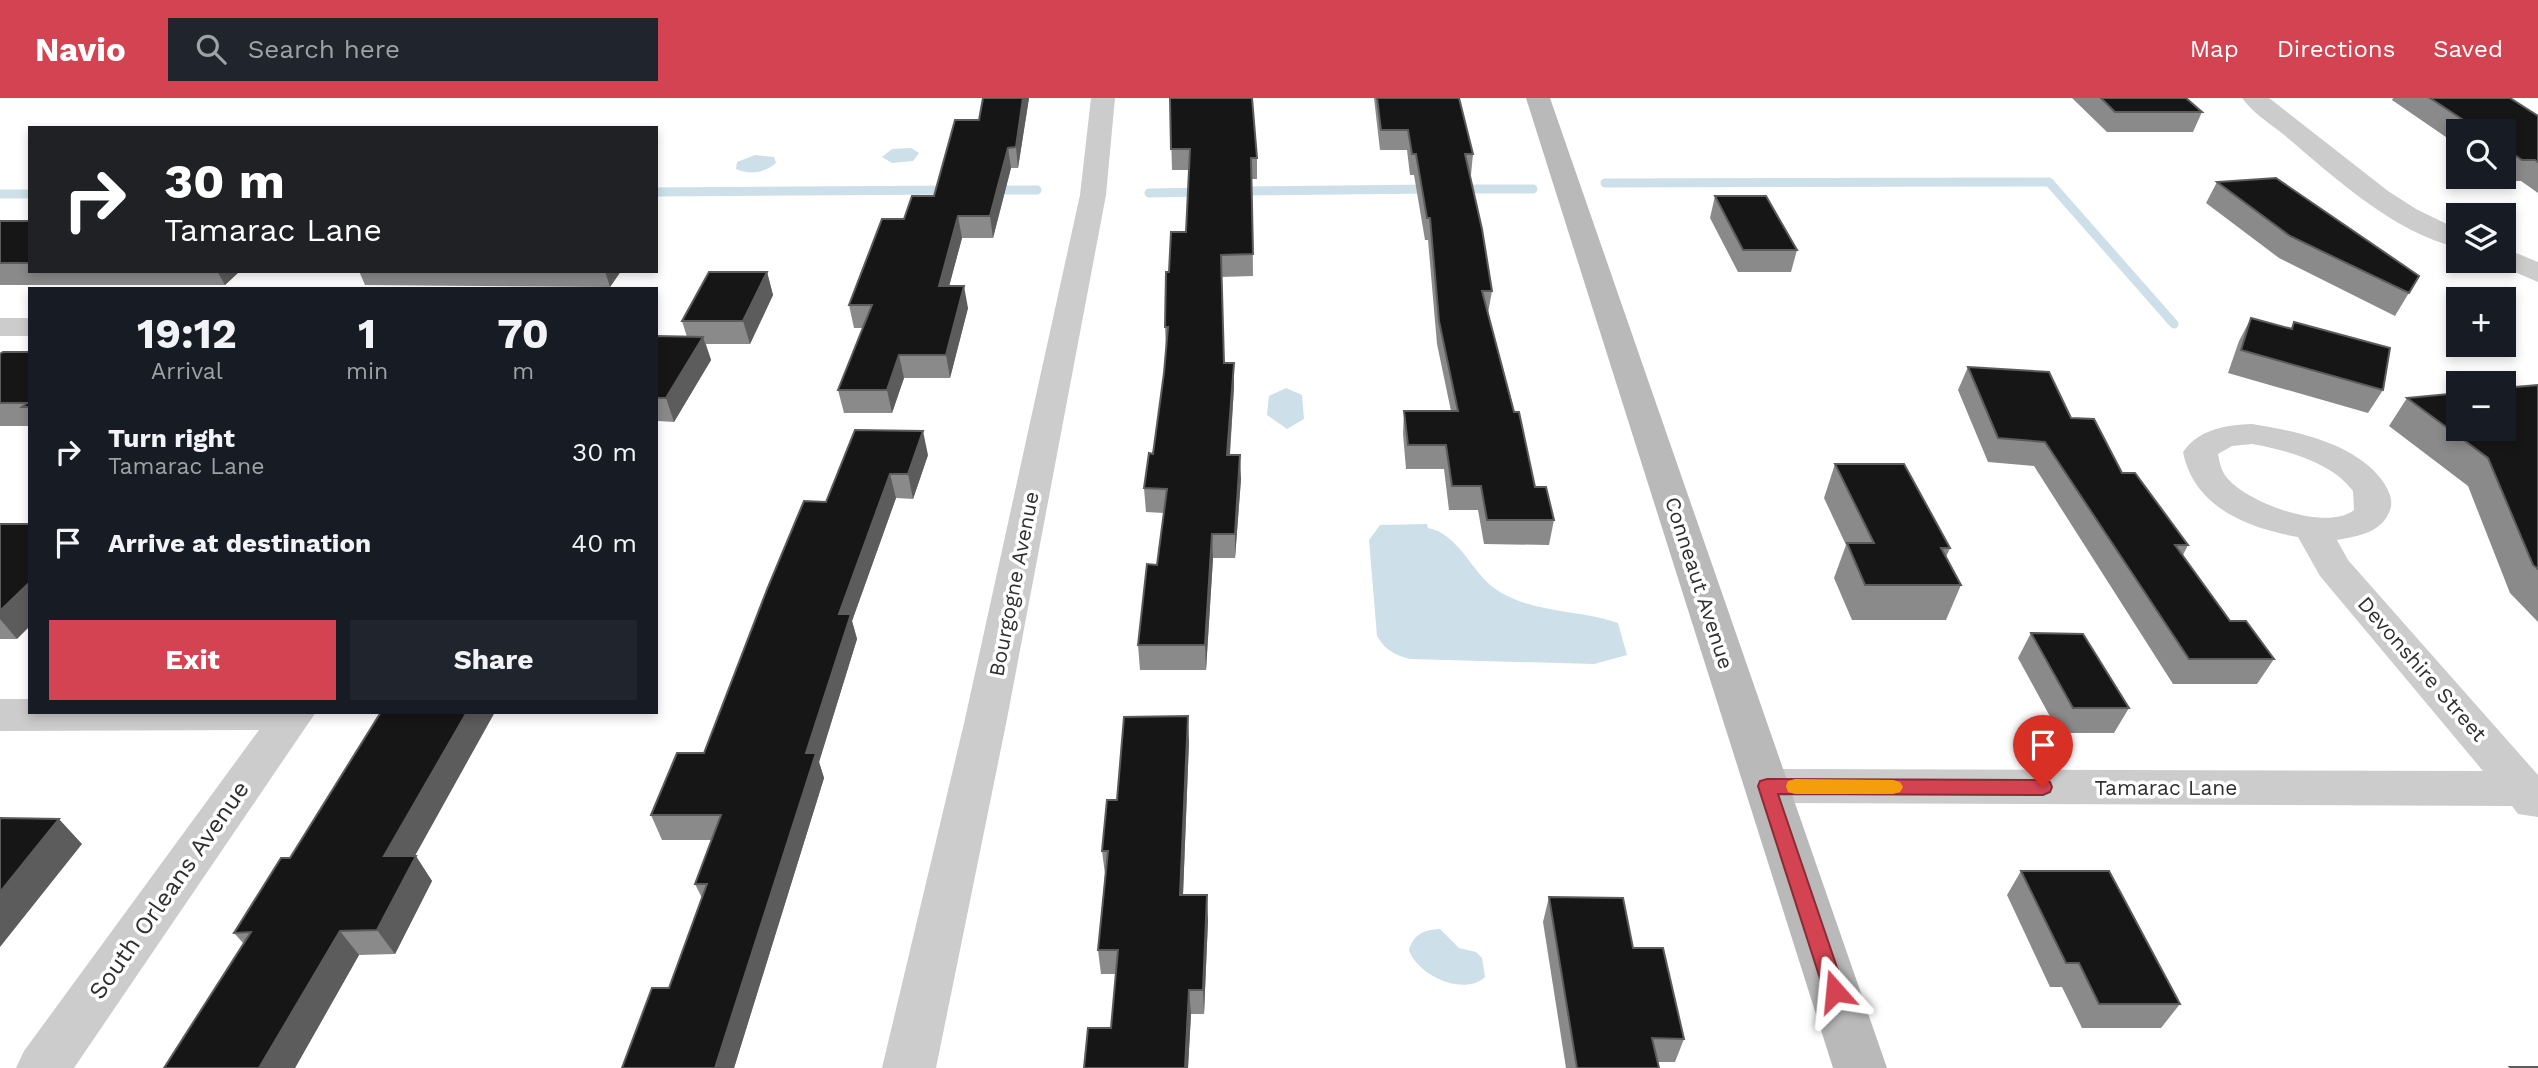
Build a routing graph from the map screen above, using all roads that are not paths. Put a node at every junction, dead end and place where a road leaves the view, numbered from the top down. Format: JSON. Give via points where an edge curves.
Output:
{"nodes":[{"id":1,"x":1103,"y":98,"type":"edge"},
{"id":2,"x":1538,"y":98,"type":"edge"},
{"id":3,"x":2254,"y":98,"type":"edge"},
{"id":4,"x":2362,"y":183,"type":"junction"},
{"id":5,"x":2446,"y":212,"type":"edge"},
{"id":6,"x":2446,"y":234,"type":"edge"},
{"id":7,"x":2516,"y":263,"type":"edge"},
{"id":8,"x":2538,"y":273,"type":"edge"},
{"id":9,"x":0,"y":327,"type":"edge"},
{"id":10,"x":28,"y":327,"type":"edge"},
{"id":11,"x":2312,"y":528,"type":"dead end"},
{"id":12,"x":147,"y":714,"type":"edge"},
{"id":13,"x":293,"y":714,"type":"edge"},
{"id":14,"x":0,"y":715,"type":"edge"},
{"id":15,"x":1767,"y":786,"type":"junction"},
{"id":16,"x":2531,"y":797,"type":"edge"},
{"id":17,"x":43,"y":1068,"type":"edge"},
{"id":18,"x":908,"y":1068,"type":"edge"},
{"id":19,"x":1860,"y":1068,"type":"edge"}],
"edges":[{"from":1,"to":18,"type":"street","name":"Bourgogne Avenue","via":[[1093,195],[986,719]]},
{"from":2,"to":15,"type":"street","name":"Conneaut Avenue"},
{"from":3,"to":4,"type":"street"},
{"from":4,"to":5,"type":"street","via":[[2413,189]]},
{"from":4,"to":6,"type":"street","via":[[2405,214]]},
{"from":7,"to":8,"type":"street"},
{"from":9,"to":10,"type":"street"},
{"from":11,"to":16,"type":"street","name":"Devonshire Street","via":[[2333,567]]},
{"from":12,"to":14,"type":"street"},
{"from":13,"to":17,"type":"street","name":"South Orleans Avenue"},
{"from":15,"to":16,"type":"street","name":"Tamarac Lane"},
{"from":15,"to":19,"type":"street","name":"Conneaut Avenue"}]}
